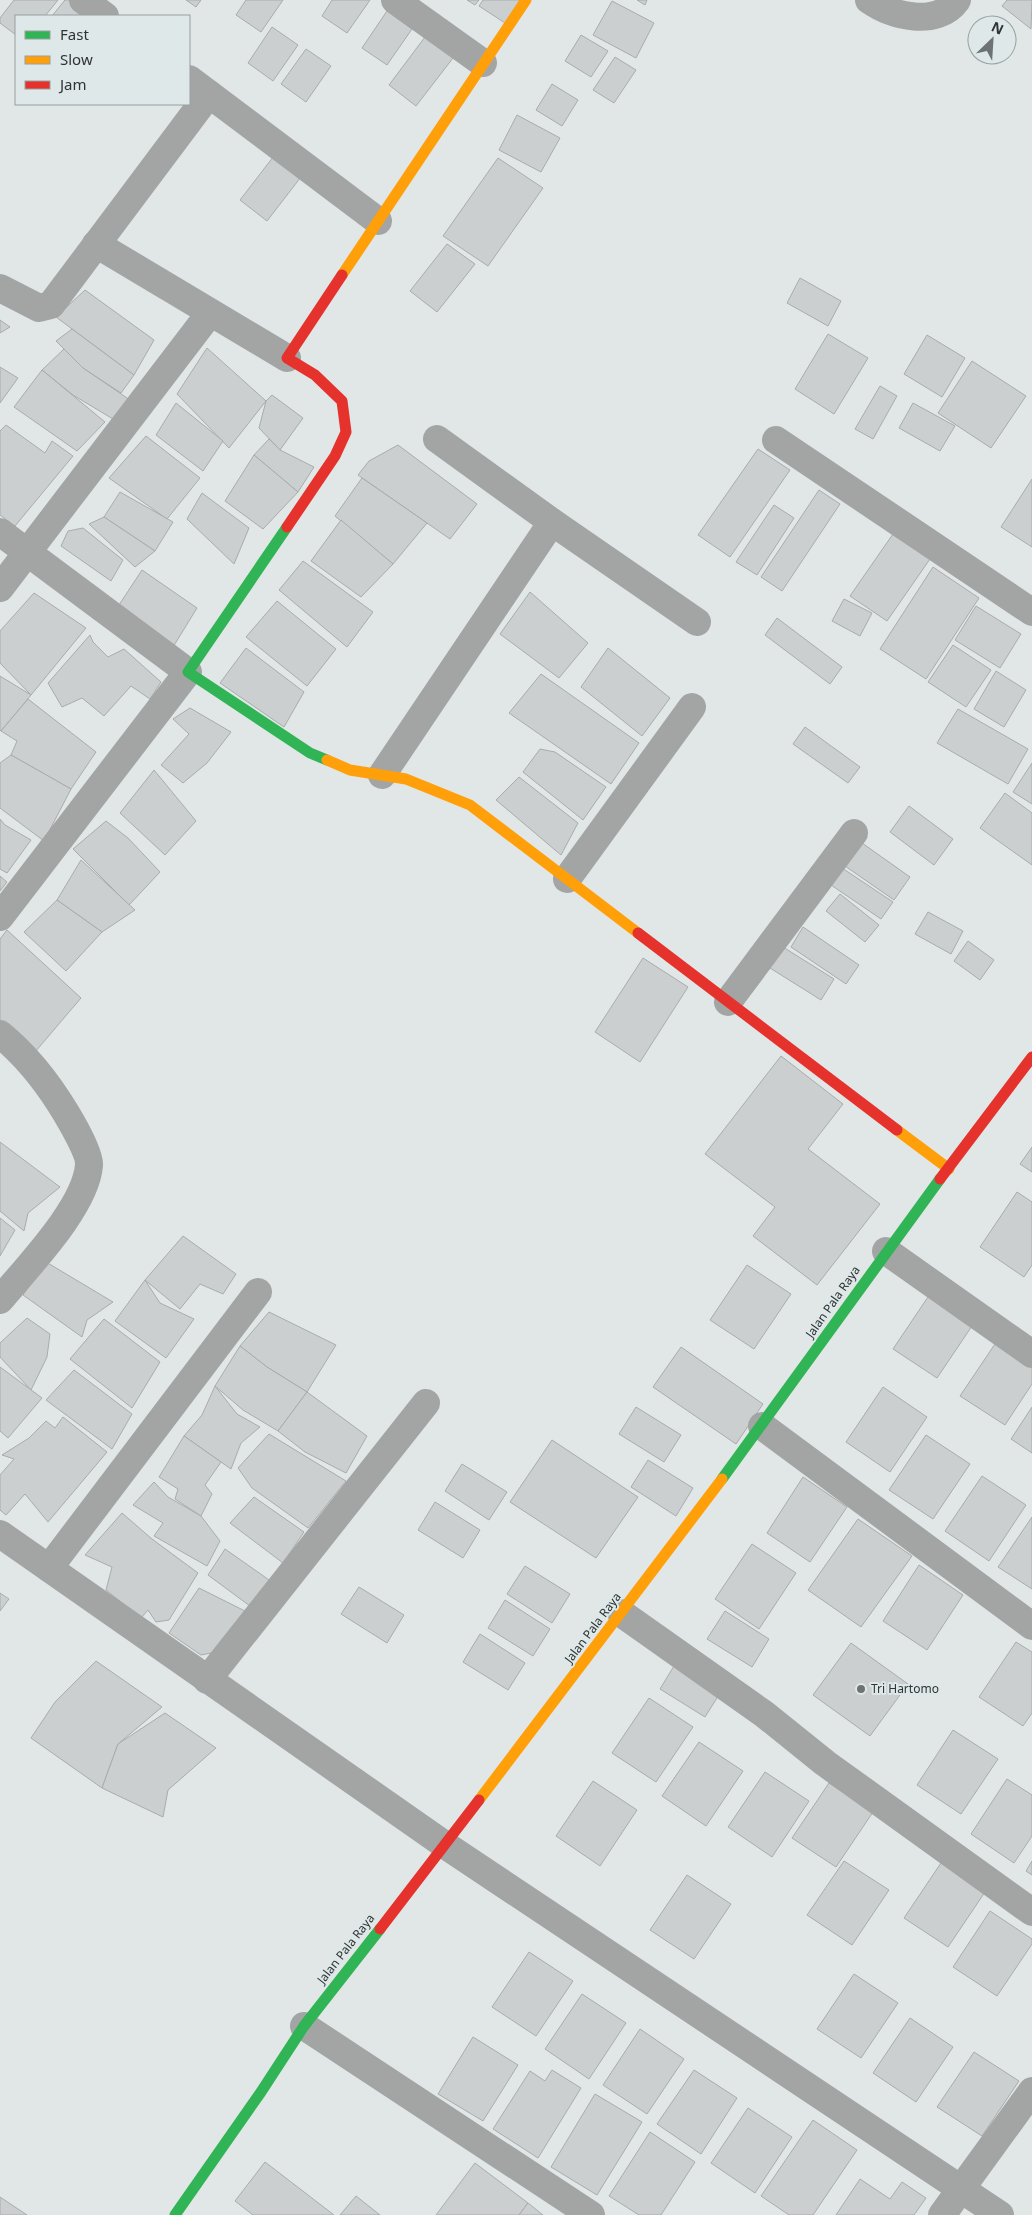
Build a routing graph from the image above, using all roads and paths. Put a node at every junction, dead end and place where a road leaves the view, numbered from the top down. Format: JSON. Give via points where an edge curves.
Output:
{"nodes":[{"id":1,"x":83,"y":0,"type":"edge"},
{"id":2,"x":395,"y":0,"type":"edge"},
{"id":3,"x":526,"y":0,"type":"edge"},
{"id":4,"x":869,"y":0,"type":"edge"},
{"id":5,"x":957,"y":0,"type":"edge"},
{"id":6,"x":104,"y":15,"type":"edge"},
{"id":7,"x":483,"y":64,"type":"junction"},
{"id":8,"x":199,"y":87,"type":"edge"},
{"id":9,"x":190,"y":101,"type":"edge"},
{"id":10,"x":187,"y":105,"type":"edge"},
{"id":11,"x":378,"y":221,"type":"junction"},
{"id":12,"x":96,"y":244,"type":"junction"},
{"id":13,"x":0,"y":288,"type":"edge"},
{"id":14,"x":210,"y":313,"type":"junction"},
{"id":15,"x":287,"y":358,"type":"junction"},
{"id":16,"x":437,"y":439,"type":"dead end"},
{"id":17,"x":776,"y":440,"type":"dead end"},
{"id":18,"x":552,"y":522,"type":"junction"},
{"id":19,"x":0,"y":532,"type":"edge"},
{"id":20,"x":26,"y":552,"type":"junction"},
{"id":21,"x":0,"y":588,"type":"edge"},
{"id":22,"x":1032,"y":612,"type":"edge"},
{"id":23,"x":697,"y":622,"type":"dead end"},
{"id":24,"x":188,"y":672,"type":"junction"},
{"id":25,"x":692,"y":707,"type":"dead end"},
{"id":26,"x":382,"y":775,"type":"junction"},
{"id":27,"x":854,"y":833,"type":"dead end"},
{"id":28,"x":567,"y":879,"type":"junction"},
{"id":29,"x":0,"y":917,"type":"edge"},
{"id":30,"x":728,"y":1002,"type":"junction"},
{"id":31,"x":0,"y":1034,"type":"edge"},
{"id":32,"x":1032,"y":1057,"type":"edge"},
{"id":33,"x":949,"y":1169,"type":"junction"},
{"id":34,"x":886,"y":1252,"type":"junction"},
{"id":35,"x":258,"y":1292,"type":"dead end"},
{"id":36,"x":0,"y":1299,"type":"edge"},
{"id":37,"x":1032,"y":1354,"type":"edge"},
{"id":38,"x":426,"y":1404,"type":"dead end"},
{"id":39,"x":762,"y":1426,"type":"junction"},
{"id":40,"x":0,"y":1534,"type":"edge"},
{"id":41,"x":49,"y":1568,"type":"junction"},
{"id":42,"x":621,"y":1613,"type":"junction"},
{"id":43,"x":1032,"y":1626,"type":"edge"},
{"id":44,"x":207,"y":1680,"type":"junction"},
{"id":45,"x":445,"y":1845,"type":"junction"},
{"id":46,"x":1032,"y":1912,"type":"edge"},
{"id":47,"x":304,"y":2026,"type":"junction"},
{"id":48,"x":1032,"y":2091,"type":"edge"},
{"id":49,"x":959,"y":2189,"type":"junction"},
{"id":50,"x":181,"y":2213,"type":"edge"},
{"id":51,"x":590,"y":2215,"type":"edge"},
{"id":52,"x":942,"y":2215,"type":"edge"},
{"id":53,"x":1000,"y":2215,"type":"edge"}],
"edges":[{"from":1,"to":6,"type":"street"},
{"from":2,"to":7,"type":"street"},
{"from":3,"to":7,"type":"street"},
{"from":4,"to":5,"type":"street","via":[[879,7],[910,17],[935,14],[953,6]]},
{"from":7,"to":11,"type":"street"},
{"from":8,"to":9,"type":"street"},
{"from":8,"to":11,"type":"street"},
{"from":10,"to":12,"type":"street"},
{"from":11,"to":15,"type":"street"},
{"from":12,"to":13,"type":"street","via":[[51,305],[39,308]]},
{"from":12,"to":14,"type":"street"},
{"from":14,"to":15,"type":"street"},
{"from":14,"to":20,"type":"street"},
{"from":15,"to":24,"type":"street","via":[[315,375],[342,401],[346,432],[335,456]]},
{"from":16,"to":18,"type":"street"},
{"from":17,"to":22,"type":"street"},
{"from":18,"to":23,"type":"street"},
{"from":18,"to":26,"type":"street"},
{"from":19,"to":20,"type":"street"},
{"from":20,"to":21,"type":"street"},
{"from":20,"to":24,"type":"street"},
{"from":24,"to":26,"type":"street","via":[[310,753],[350,770]]},
{"from":24,"to":29,"type":"street"},
{"from":25,"to":28,"type":"street"},
{"from":26,"to":28,"type":"street","via":[[406,778],[470,804]]},
{"from":27,"to":30,"type":"street"},
{"from":28,"to":30,"type":"street"},
{"from":30,"to":33,"type":"street"},
{"from":31,"to":36,"type":"street","via":[[20,1050],[56,1095],[90,1163],[83,1191],[74,1209]]},
{"from":32,"to":33,"type":"street","name":"Jalan Pala Raya"},
{"from":33,"to":34,"type":"street","name":"Jalan Pala Raya"},
{"from":34,"to":37,"type":"street"},
{"from":34,"to":39,"type":"street","name":"Jalan Pala Raya"},
{"from":35,"to":41,"type":"street"},
{"from":38,"to":44,"type":"street"},
{"from":39,"to":42,"type":"street","name":"Jalan Pala Raya"},
{"from":39,"to":43,"type":"street"},
{"from":40,"to":41,"type":"street"},
{"from":41,"to":44,"type":"street"},
{"from":42,"to":45,"type":"street","name":"Jalan Pala Raya"},
{"from":42,"to":46,"type":"street"},
{"from":44,"to":45,"type":"street"},
{"from":45,"to":47,"type":"street","name":"Jalan Pala Raya"},
{"from":45,"to":49,"type":"street"},
{"from":47,"to":50,"type":"street","name":"Jalan Pala Raya"},
{"from":47,"to":51,"type":"street"},
{"from":48,"to":49,"type":"street"},
{"from":49,"to":52,"type":"street"},
{"from":49,"to":53,"type":"street"}]}
